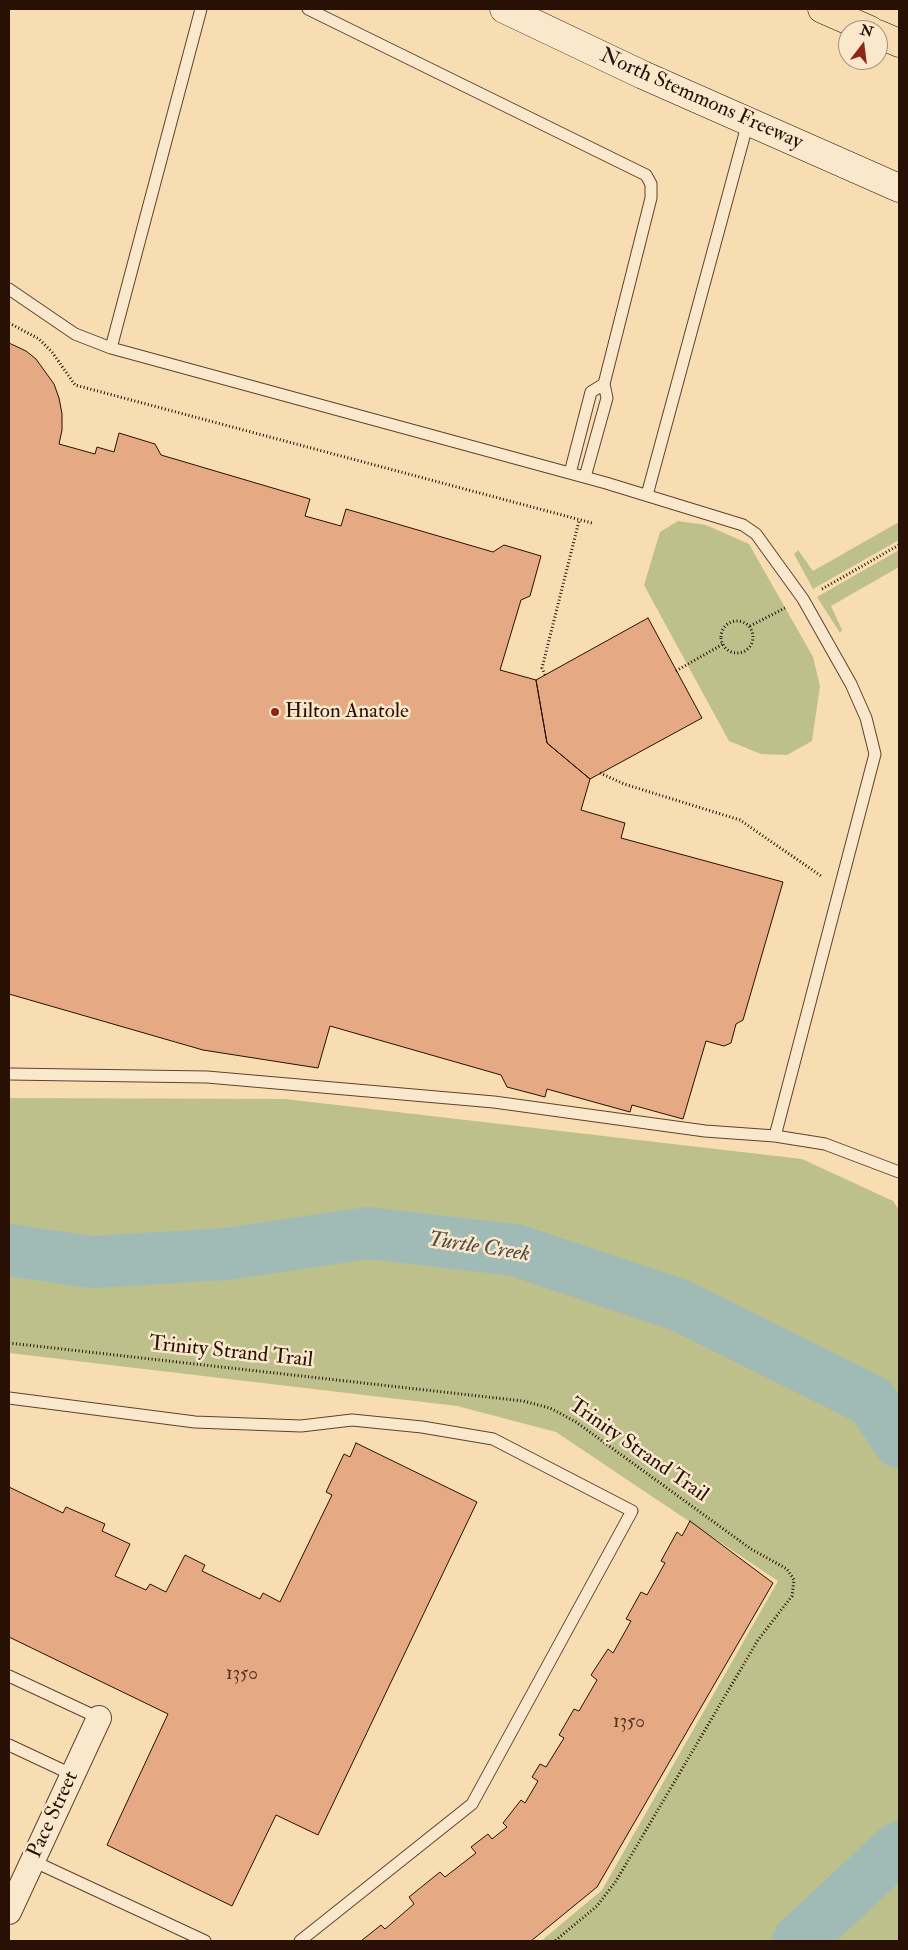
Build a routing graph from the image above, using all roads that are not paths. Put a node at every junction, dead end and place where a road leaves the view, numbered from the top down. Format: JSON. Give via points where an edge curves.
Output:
{"nodes":[{"id":1,"x":201,"y":9,"type":"edge"},
{"id":2,"x":308,"y":9,"type":"edge"},
{"id":3,"x":504,"y":9,"type":"edge"},
{"id":4,"x":822,"y":9,"type":"edge"},
{"id":5,"x":847,"y":20,"type":"edge"},
{"id":6,"x":748,"y":122,"type":"junction"},
{"id":7,"x":899,"y":188,"type":"edge"},
{"id":8,"x":9,"y":289,"type":"edge"},
{"id":9,"x":111,"y":348,"type":"junction"},
{"id":10,"x":604,"y":384,"type":"junction"},
{"id":11,"x":570,"y":473,"type":"junction"},
{"id":12,"x":585,"y":477,"type":"junction"},
{"id":13,"x":647,"y":495,"type":"junction"},
{"id":14,"x":9,"y":1074,"type":"edge"},
{"id":15,"x":775,"y":1136,"type":"junction"},
{"id":16,"x":899,"y":1172,"type":"edge"},
{"id":17,"x":9,"y":1398,"type":"edge"},
{"id":18,"x":9,"y":1676,"type":"edge"},
{"id":19,"x":99,"y":1718,"type":"joint"},
{"id":20,"x":9,"y":1746,"type":"edge"},
{"id":21,"x":73,"y":1775,"type":"junction"},
{"id":22,"x":33,"y":1861,"type":"junction"},
{"id":23,"x":9,"y":1912,"type":"edge"},
{"id":24,"x":205,"y":1941,"type":"edge"},
{"id":25,"x":300,"y":1941,"type":"edge"}],
"edges":[{"from":1,"to":9,"type":"lane"},
{"from":2,"to":10,"type":"lane","via":[[646,175],[651,184],[651,198]]},
{"from":3,"to":6,"type":"main road","name":"North Stemmons Freeway"},
{"from":4,"to":5,"type":"highway"},
{"from":6,"to":7,"type":"main road","name":"North Stemmons Freeway"},
{"from":6,"to":13,"type":"lane"},
{"from":8,"to":9,"type":"lane","via":[[75,334]]},
{"from":9,"to":11,"type":"lane"},
{"from":10,"to":11,"type":"lane","via":[[591,392]]},
{"from":10,"to":12,"type":"lane","via":[[607,398]]},
{"from":11,"to":12,"type":"lane"},
{"from":12,"to":13,"type":"lane"},
{"from":13,"to":15,"type":"lane","via":[[743,524],[765,544],[803,599],[851,684],[866,718],[874,754]]},
{"from":14,"to":15,"type":"lane","via":[[207,1078],[494,1102],[705,1131]]},
{"from":15,"to":16,"type":"lane","via":[[825,1144]]},
{"from":17,"to":25,"type":"lane","via":[[195,1422],[302,1426],[352,1420],[494,1439],[632,1510],[472,1804]]},
{"from":18,"to":19,"type":"lane"},
{"from":19,"to":21,"type":"street","name":"Pace Street"},
{"from":20,"to":21,"type":"lane"},
{"from":21,"to":22,"type":"street","name":"Pace Street"},
{"from":22,"to":23,"type":"street","name":"Pace Street"},
{"from":22,"to":24,"type":"lane"}]}
